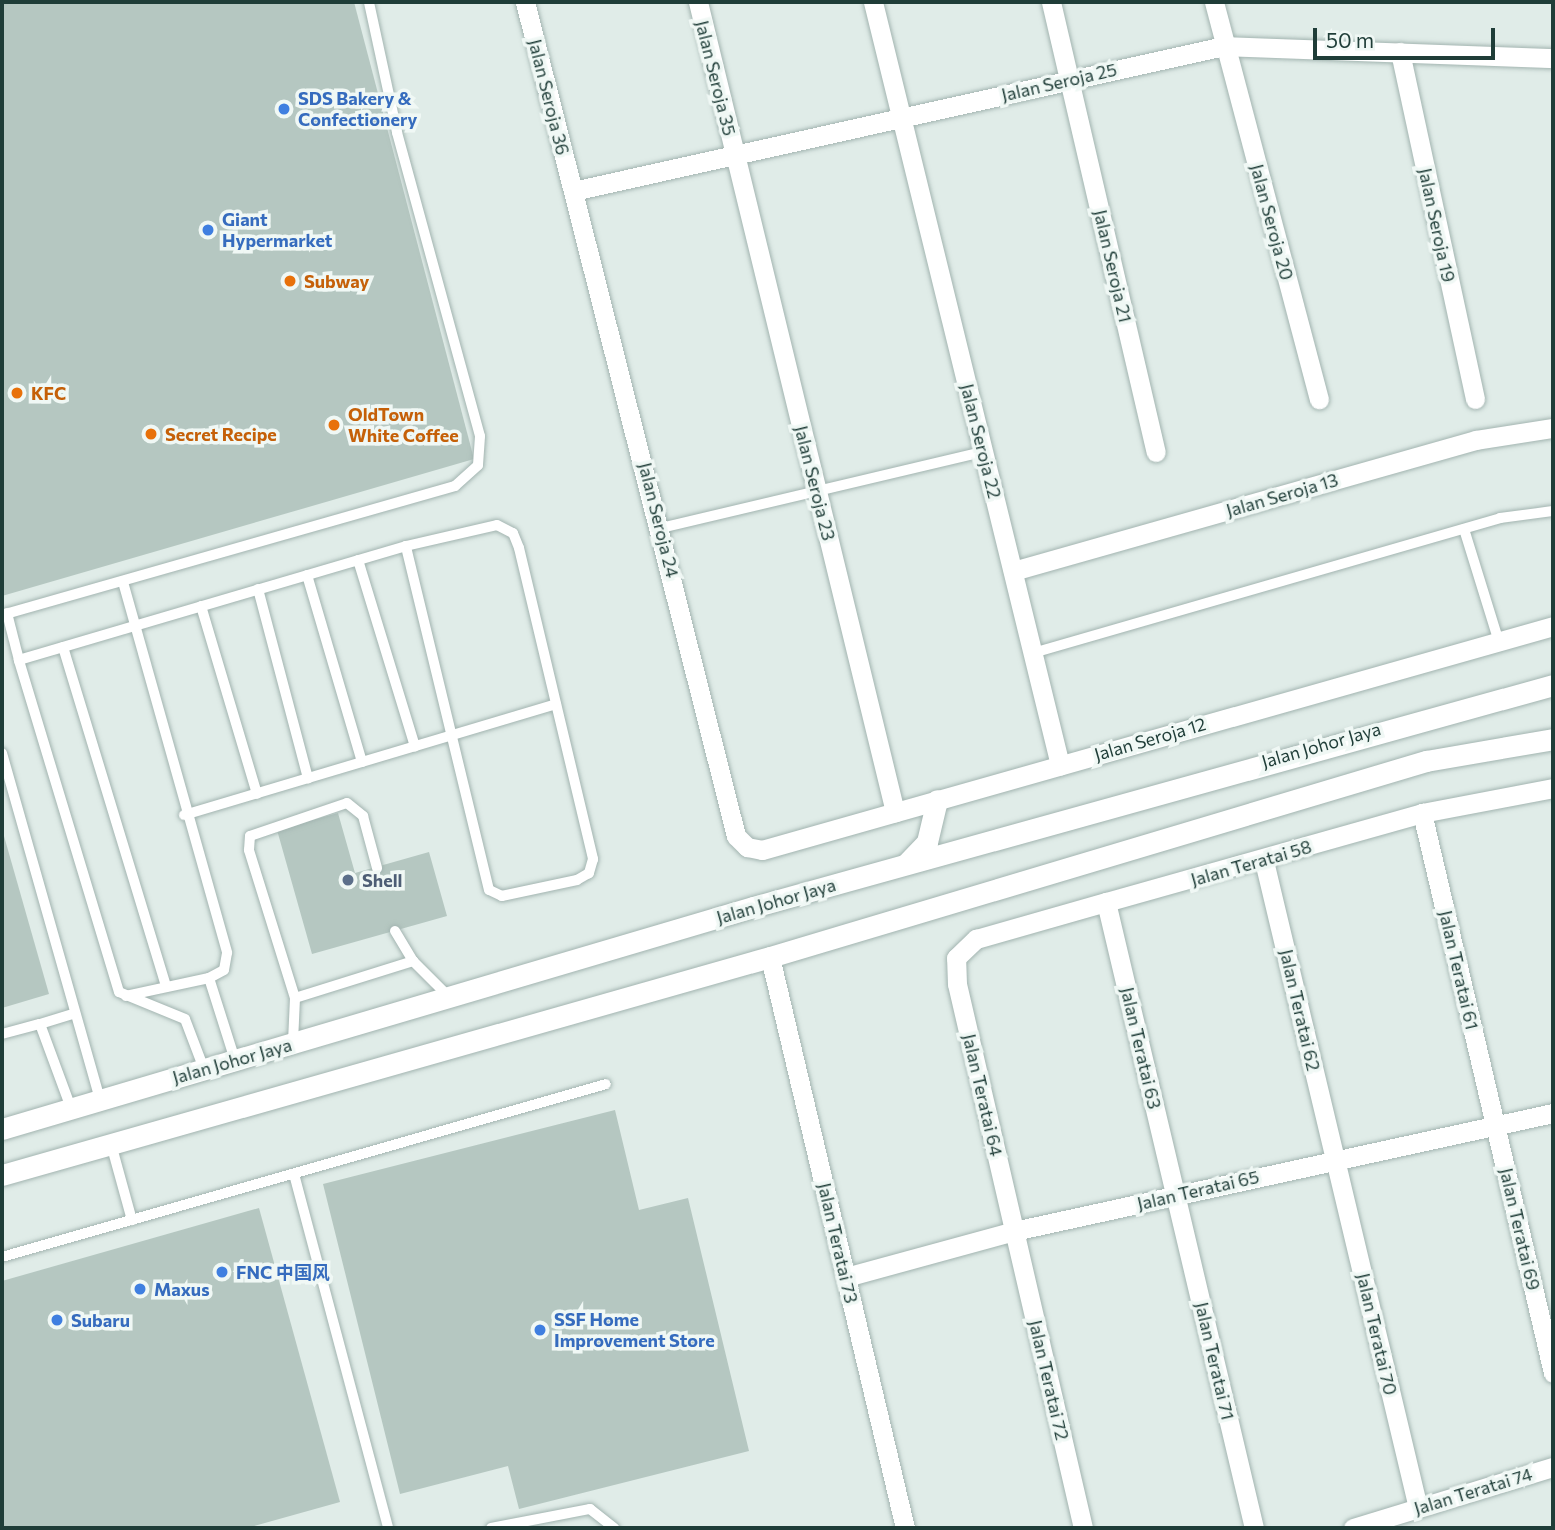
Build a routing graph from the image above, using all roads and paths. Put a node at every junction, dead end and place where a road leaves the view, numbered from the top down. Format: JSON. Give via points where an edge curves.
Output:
{"nodes":[{"id":1,"x":369,"y":2,"type":"edge"},
{"id":2,"x":526,"y":2,"type":"edge"},
{"id":3,"x":698,"y":2,"type":"edge"},
{"id":4,"x":873,"y":2,"type":"edge"},
{"id":5,"x":1051,"y":2,"type":"edge"},
{"id":6,"x":1214,"y":2,"type":"edge"},
{"id":7,"x":1224,"y":46,"type":"junction"},
{"id":8,"x":1400,"y":52,"type":"junction"},
{"id":9,"x":1553,"y":58,"type":"edge"},
{"id":10,"x":1071,"y":80,"type":"junction"},
{"id":11,"x":901,"y":118,"type":"junction"},
{"id":12,"x":735,"y":155,"type":"junction"},
{"id":13,"x":573,"y":191,"type":"junction"},
{"id":14,"x":1320,"y":399,"type":"dead end"},
{"id":15,"x":1475,"y":399,"type":"dead end"},
{"id":16,"x":1553,"y":428,"type":"edge"},
{"id":17,"x":983,"y":452,"type":"junction"},
{"id":18,"x":1156,"y":452,"type":"dead end"},
{"id":19,"x":817,"y":490,"type":"junction"},
{"id":20,"x":1553,"y":511,"type":"edge"},
{"id":21,"x":661,"y":528,"type":"junction"},
{"id":22,"x":1464,"y":529,"type":"junction"},
{"id":23,"x":406,"y":546,"type":"junction"},
{"id":24,"x":358,"y":560,"type":"junction"},
{"id":25,"x":1013,"y":571,"type":"junction"},
{"id":26,"x":307,"y":575,"type":"junction"},
{"id":27,"x":123,"y":582,"type":"junction"},
{"id":28,"x":258,"y":589,"type":"junction"},
{"id":29,"x":201,"y":606,"type":"junction"},
{"id":30,"x":4,"y":614,"type":"edge"},
{"id":31,"x":131,"y":626,"type":"junction"},
{"id":32,"x":1553,"y":626,"type":"edge"},
{"id":33,"x":1498,"y":639,"type":"junction"},
{"id":34,"x":62,"y":647,"type":"junction"},
{"id":35,"x":1033,"y":653,"type":"junction"},
{"id":36,"x":19,"y":660,"type":"junction"},
{"id":37,"x":1553,"y":685,"type":"edge"},
{"id":38,"x":556,"y":704,"type":"junction"},
{"id":39,"x":451,"y":736,"type":"junction"},
{"id":40,"x":1553,"y":739,"type":"edge"},
{"id":41,"x":415,"y":747,"type":"junction"},
{"id":42,"x":2,"y":753,"type":"edge"},
{"id":43,"x":362,"y":762,"type":"junction"},
{"id":44,"x":1060,"y":765,"type":"junction"},
{"id":45,"x":308,"y":778,"type":"junction"},
{"id":46,"x":1553,"y":788,"type":"edge"},
{"id":47,"x":257,"y":794,"type":"junction"},
{"id":48,"x":937,"y":800,"type":"junction"},
{"id":49,"x":895,"y":812,"type":"junction"},
{"id":50,"x":1422,"y":813,"type":"junction"},
{"id":51,"x":184,"y":815,"type":"junction"},
{"id":52,"x":747,"y":847,"type":"joint"},
{"id":53,"x":1264,"y":861,"type":"junction"},
{"id":54,"x":905,"y":864,"type":"junction"},
{"id":55,"x":377,"y":868,"type":"dead end"},
{"id":56,"x":1106,"y":902,"type":"junction"},
{"id":57,"x":395,"y":931,"type":"dead end"},
{"id":58,"x":770,"y":957,"type":"junction"},
{"id":59,"x":956,"y":958,"type":"joint"},
{"id":60,"x":413,"y":961,"type":"junction"},
{"id":61,"x":209,"y":978,"type":"junction"},
{"id":62,"x":166,"y":987,"type":"junction"},
{"id":63,"x":122,"y":997,"type":"junction"},
{"id":64,"x":449,"y":997,"type":"junction"},
{"id":65,"x":295,"y":998,"type":"junction"},
{"id":66,"x":74,"y":1014,"type":"junction"},
{"id":67,"x":40,"y":1024,"type":"junction"},
{"id":68,"x":2,"y":1034,"type":"edge"},
{"id":69,"x":293,"y":1043,"type":"junction"},
{"id":70,"x":235,"y":1060,"type":"junction"},
{"id":71,"x":204,"y":1069,"type":"junction"},
{"id":72,"x":606,"y":1084,"type":"dead end"},
{"id":73,"x":100,"y":1099,"type":"junction"},
{"id":74,"x":71,"y":1108,"type":"junction"},
{"id":75,"x":1553,"y":1113,"type":"edge"},
{"id":76,"x":1495,"y":1126,"type":"junction"},
{"id":77,"x":2,"y":1129,"type":"edge"},
{"id":78,"x":111,"y":1144,"type":"junction"},
{"id":79,"x":1336,"y":1160,"type":"junction"},
{"id":80,"x":294,"y":1174,"type":"junction"},
{"id":81,"x":2,"y":1175,"type":"edge"},
{"id":82,"x":1175,"y":1195,"type":"junction"},
{"id":83,"x":132,"y":1220,"type":"junction"},
{"id":84,"x":1014,"y":1231,"type":"junction"},
{"id":85,"x":2,"y":1257,"type":"edge"},
{"id":86,"x":846,"y":1277,"type":"junction"},
{"id":87,"x":1553,"y":1373,"type":"edge"},
{"id":88,"x":1553,"y":1466,"type":"edge"},
{"id":89,"x":1418,"y":1508,"type":"junction"},
{"id":90,"x":388,"y":1528,"type":"edge"},
{"id":91,"x":491,"y":1528,"type":"edge"},
{"id":92,"x":614,"y":1528,"type":"edge"},
{"id":93,"x":905,"y":1528,"type":"edge"},
{"id":94,"x":1083,"y":1528,"type":"edge"},
{"id":95,"x":1254,"y":1528,"type":"edge"},
{"id":96,"x":1353,"y":1528,"type":"edge"}],
"edges":[{"from":1,"to":27,"type":"lane","via":[[397,132],[480,436],[478,465],[455,486]]},
{"from":2,"to":13,"type":"street","name":"Jalan Seroja 36"},
{"from":3,"to":12,"type":"street","name":"Jalan Seroja 35"},
{"from":4,"to":11,"type":"street","name":"Jalan Seroja 22"},
{"from":5,"to":10,"type":"street","name":"Jalan Seroja 21"},
{"from":6,"to":7,"type":"street","name":"Jalan Seroja 20"},
{"from":7,"to":8,"type":"street","name":"Jalan Seroja 25"},
{"from":7,"to":10,"type":"street","name":"Jalan Seroja 25"},
{"from":7,"to":14,"type":"street","name":"Jalan Seroja 20"},
{"from":8,"to":9,"type":"street","name":"Jalan Seroja 25"},
{"from":8,"to":15,"type":"street","name":"Jalan Seroja 19"},
{"from":10,"to":11,"type":"street","name":"Jalan Seroja 25"},
{"from":10,"to":18,"type":"street","name":"Jalan Seroja 21"},
{"from":11,"to":12,"type":"street","name":"Jalan Seroja 25"},
{"from":11,"to":17,"type":"street","name":"Jalan Seroja 22"},
{"from":12,"to":13,"type":"street","name":"Jalan Seroja 25"},
{"from":12,"to":19,"type":"street","name":"Jalan Seroja 23"},
{"from":13,"to":21,"type":"street","name":"Jalan Seroja 24"},
{"from":16,"to":25,"type":"street","name":"Jalan Seroja 13","via":[[1476,440]]},
{"from":17,"to":19,"type":"lane"},
{"from":17,"to":25,"type":"street","name":"Jalan Seroja 22"},
{"from":19,"to":21,"type":"lane"},
{"from":19,"to":49,"type":"street","name":"Jalan Seroja 23"},
{"from":20,"to":22,"type":"lane"},
{"from":21,"to":52,"type":"street","name":"Jalan Seroja 24","via":[[736,836]]},
{"from":22,"to":33,"type":"lane"},
{"from":22,"to":35,"type":"lane"},
{"from":23,"to":24,"type":"lane"},
{"from":23,"to":38,"type":"lane","via":[[497,525],[513,533]]},
{"from":23,"to":39,"type":"lane"},
{"from":24,"to":26,"type":"lane"},
{"from":24,"to":41,"type":"lane"},
{"from":25,"to":35,"type":"street","name":"Jalan Seroja 22"},
{"from":26,"to":28,"type":"lane"},
{"from":26,"to":43,"type":"lane"},
{"from":27,"to":30,"type":"lane"},
{"from":27,"to":31,"type":"lane"},
{"from":28,"to":29,"type":"lane"},
{"from":28,"to":45,"type":"lane"},
{"from":29,"to":31,"type":"lane"},
{"from":29,"to":47,"type":"lane"},
{"from":30,"to":36,"type":"lane"},
{"from":31,"to":34,"type":"lane"},
{"from":31,"to":51,"type":"lane"},
{"from":32,"to":33,"type":"street","name":"Jalan Seroja 12"},
{"from":33,"to":44,"type":"street","name":"Jalan Seroja 12"},
{"from":34,"to":36,"type":"lane"},
{"from":34,"to":62,"type":"lane"},
{"from":35,"to":44,"type":"street","name":"Jalan Seroja 22"},
{"from":36,"to":63,"type":"lane"},
{"from":37,"to":54,"type":"main road","name":"Jalan Johor Jaya"},
{"from":38,"to":39,"type":"lane"},
{"from":38,"to":39,"type":"lane","via":[[593,859],[589,873],[577,880],[502,896],[489,890]]},
{"from":39,"to":41,"type":"lane"},
{"from":40,"to":58,"type":"main road","via":[[1426,761]]},
{"from":41,"to":43,"type":"lane"},
{"from":42,"to":66,"type":"lane"},
{"from":43,"to":45,"type":"lane"},
{"from":44,"to":48,"type":"street","name":"Jalan Seroja 12"},
{"from":45,"to":47,"type":"lane"},
{"from":46,"to":50,"type":"street","name":"Jalan Teratai 58"},
{"from":47,"to":51,"type":"lane"},
{"from":48,"to":49,"type":"street","name":"Jalan Seroja 12"},
{"from":48,"to":54,"type":"main road","via":[[927,842]]},
{"from":49,"to":52,"type":"street","name":"Jalan Seroja 12","via":[[762,850]]},
{"from":50,"to":53,"type":"street","name":"Jalan Teratai 58"},
{"from":50,"to":76,"type":"street","name":"Jalan Teratai 61"},
{"from":51,"to":61,"type":"lane","via":[[227,953],[224,970]]},
{"from":53,"to":56,"type":"street","name":"Jalan Teratai 58"},
{"from":53,"to":79,"type":"street","name":"Jalan Teratai 62"},
{"from":54,"to":64,"type":"main road","name":"Jalan Johor Jaya"},
{"from":55,"to":65,"type":"lane","via":[[363,816],[347,803],[250,836],[249,850]]},
{"from":56,"to":59,"type":"street","name":"Jalan Teratai 58","via":[[976,939]]},
{"from":56,"to":82,"type":"street","name":"Jalan Teratai 63"},
{"from":57,"to":60,"type":"lane"},
{"from":58,"to":78,"type":"main road"},
{"from":58,"to":86,"type":"street","name":"Jalan Teratai 73"},
{"from":59,"to":84,"type":"street","name":"Jalan Teratai 64"},
{"from":60,"to":64,"type":"lane"},
{"from":60,"to":65,"type":"lane"},
{"from":61,"to":62,"type":"lane"},
{"from":61,"to":70,"type":"lane"},
{"from":62,"to":63,"type":"lane"},
{"from":63,"to":71,"type":"lane","via":[[185,1019]]},
{"from":64,"to":69,"type":"main road","name":"Jalan Johor Jaya"},
{"from":65,"to":69,"type":"lane"},
{"from":66,"to":67,"type":"lane"},
{"from":66,"to":73,"type":"lane"},
{"from":67,"to":68,"type":"lane"},
{"from":67,"to":74,"type":"lane"},
{"from":69,"to":70,"type":"main road","name":"Jalan Johor Jaya"},
{"from":70,"to":71,"type":"main road","name":"Jalan Johor Jaya"},
{"from":71,"to":73,"type":"main road","name":"Jalan Johor Jaya"},
{"from":72,"to":80,"type":"lane"},
{"from":73,"to":74,"type":"main road","name":"Jalan Johor Jaya"},
{"from":74,"to":77,"type":"main road","name":"Jalan Johor Jaya"},
{"from":75,"to":76,"type":"street","name":"Jalan Teratai 65"},
{"from":76,"to":79,"type":"street","name":"Jalan Teratai 65"},
{"from":76,"to":87,"type":"street","name":"Jalan Teratai 69"},
{"from":78,"to":81,"type":"main road"},
{"from":78,"to":83,"type":"lane"},
{"from":79,"to":82,"type":"street","name":"Jalan Teratai 65"},
{"from":79,"to":89,"type":"street","name":"Jalan Teratai 70"},
{"from":80,"to":83,"type":"lane"},
{"from":80,"to":90,"type":"lane"},
{"from":82,"to":84,"type":"street","name":"Jalan Teratai 65"},
{"from":82,"to":95,"type":"street","name":"Jalan Teratai 71"},
{"from":83,"to":85,"type":"lane"},
{"from":84,"to":86,"type":"street","name":"Jalan Teratai 65"},
{"from":84,"to":94,"type":"street","name":"Jalan Teratai 72"},
{"from":86,"to":93,"type":"street","name":"Jalan Teratai 73"},
{"from":88,"to":89,"type":"street","name":"Jalan Teratai 74"},
{"from":89,"to":96,"type":"street","name":"Jalan Teratai 74"},
{"from":91,"to":92,"type":"lane","via":[[590,1509]]}]}
